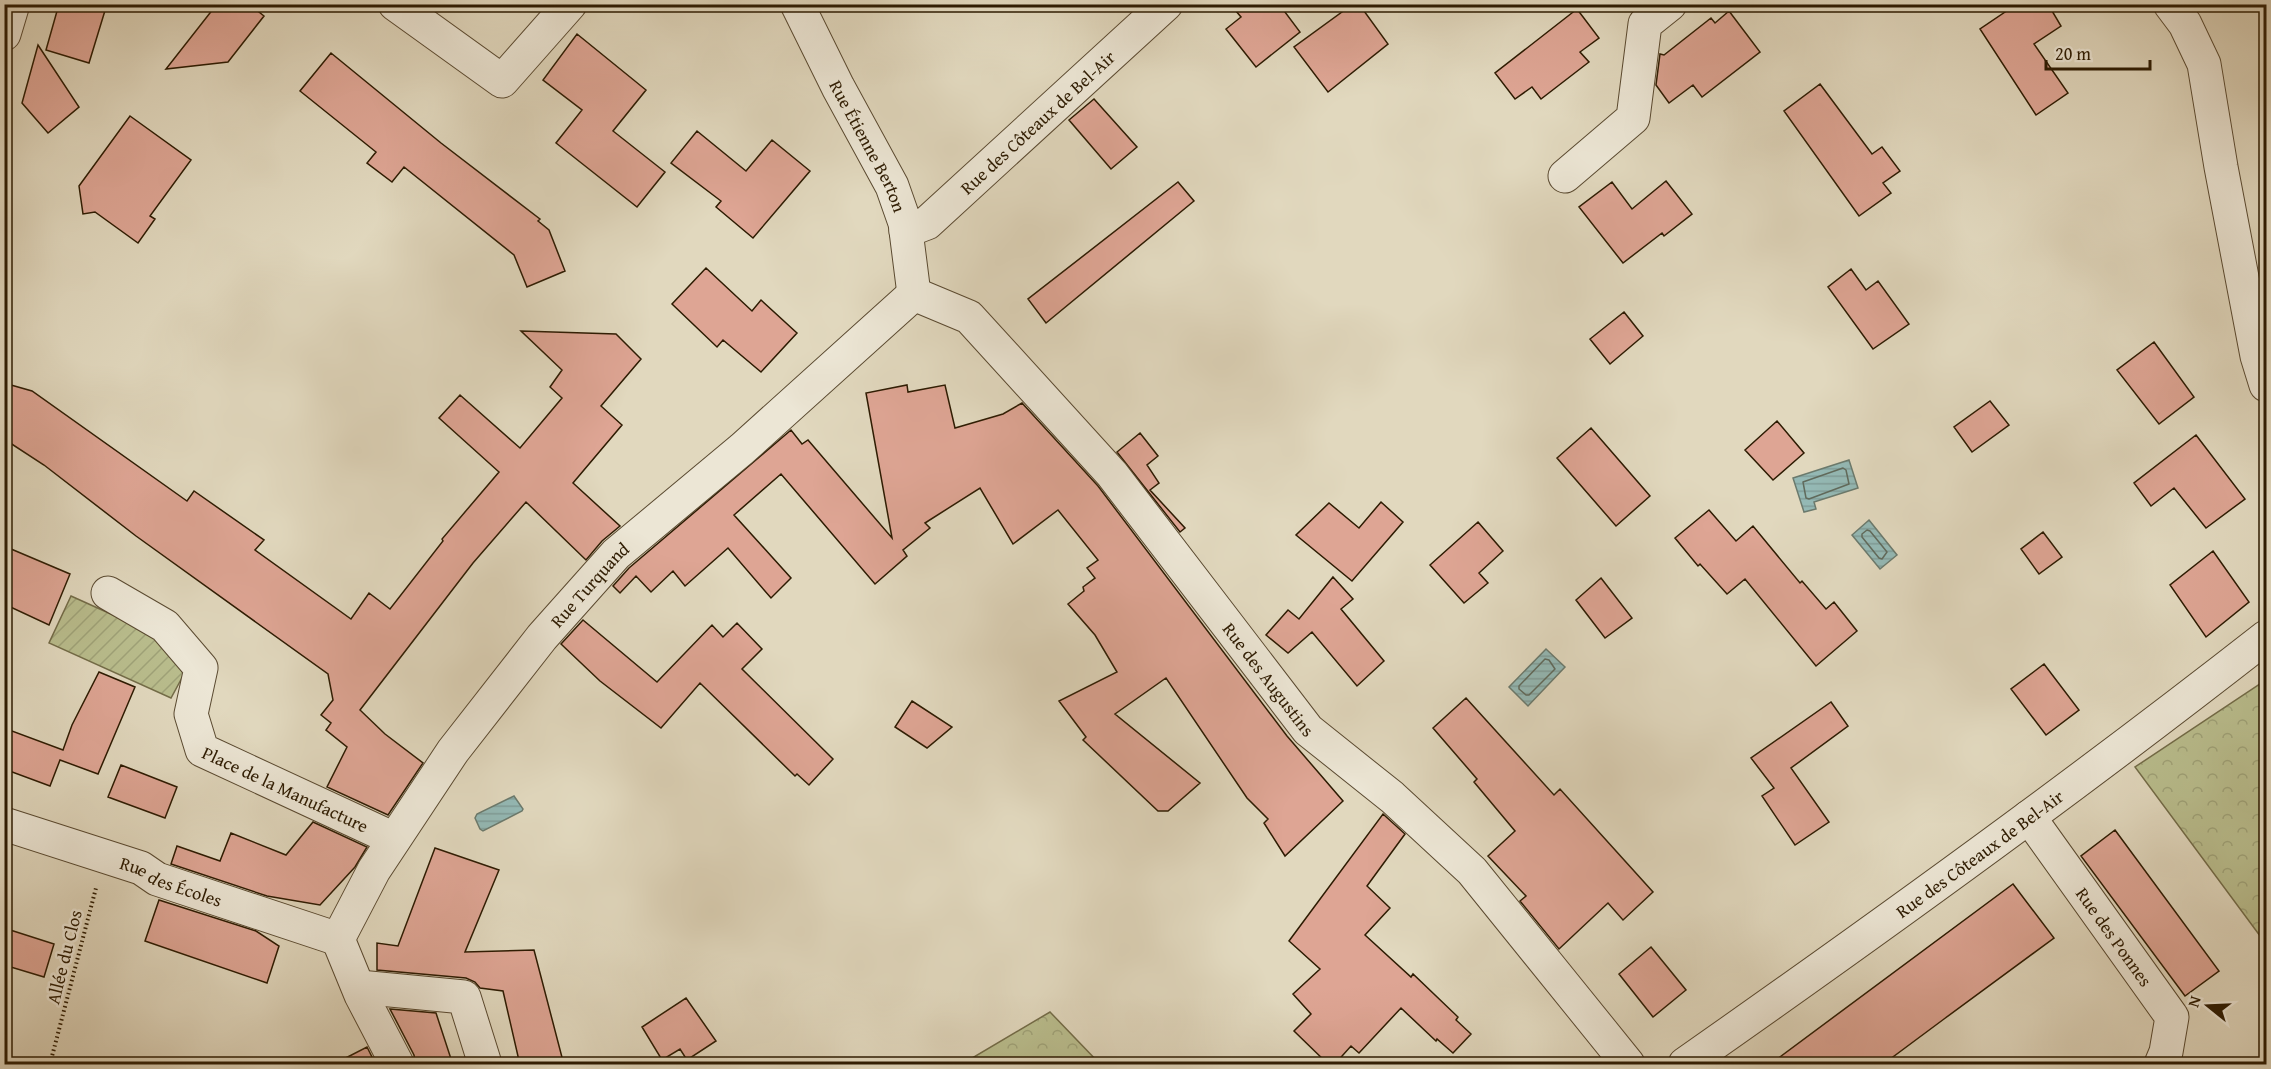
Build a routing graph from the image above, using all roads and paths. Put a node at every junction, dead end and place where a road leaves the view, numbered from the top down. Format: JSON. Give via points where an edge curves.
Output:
{"nodes":[{"id":1,"x":12,"y":4,"type":"edge"},
{"id":2,"x":396,"y":4,"type":"edge"},
{"id":3,"x":570,"y":4,"type":"edge"},
{"id":4,"x":797,"y":4,"type":"edge"},
{"id":5,"x":1166,"y":4,"type":"edge"},
{"id":6,"x":1670,"y":4,"type":"edge"},
{"id":7,"x":2170,"y":4,"type":"edge"},
{"id":8,"x":4,"y":34,"type":"edge"},
{"id":9,"x":1565,"y":176,"type":"dead end"},
{"id":10,"x":906,"y":231,"type":"junction"},
{"id":11,"x":914,"y":294,"type":"junction"},
{"id":12,"x":2266,"y":385,"type":"edge"},
{"id":13,"x":108,"y":593,"type":"dead end"},
{"id":14,"x":2266,"y":637,"type":"edge"},
{"id":15,"x":2029,"y":817,"type":"junction"},
{"id":16,"x":4,"y":824,"type":"edge"},
{"id":17,"x":394,"y":839,"type":"junction"},
{"id":18,"x":108,"y":857,"type":"junction"},
{"id":19,"x":338,"y":939,"type":"junction"},
{"id":20,"x":359,"y":987,"type":"junction"},
{"id":21,"x":50,"y":1065,"type":"edge"},
{"id":22,"x":397,"y":1065,"type":"edge"},
{"id":23,"x":485,"y":1065,"type":"edge"},
{"id":24,"x":1628,"y":1065,"type":"edge"},
{"id":25,"x":1685,"y":1065,"type":"edge"},
{"id":26,"x":2160,"y":1065,"type":"edge"}],
"edges":[{"from":1,"to":8,"type":"street"},
{"from":2,"to":3,"type":"street","via":[[502,81]]},
{"from":4,"to":10,"type":"street","name":"Rue Étienne Berton","via":[[892,186]]},
{"from":5,"to":10,"type":"street","name":"Rue des Côteaux de Bel-Air","via":[[927,223]]},
{"from":6,"to":9,"type":"street","via":[[1645,24],[1633,118]]},
{"from":7,"to":12,"type":"street","via":[[2185,24],[2204,64],[2257,356]]},
{"from":10,"to":11,"type":"street","name":"Rue Étienne Berton"},
{"from":11,"to":17,"type":"street","name":"Rue Turquand","via":[[742,449],[616,554],[542,637],[460,742]]},
{"from":11,"to":24,"type":"street","name":"Rue des Augustins","via":[[969,317],[1112,474],[1308,730],[1392,797],[1472,871]]},
{"from":13,"to":17,"type":"street","name":"Place de la Manufacture","via":[[165,626],[201,668],[191,714],[202,750]]},
{"from":14,"to":15,"type":"street","name":"Rue des Côteaux de Bel-Air"},
{"from":15,"to":25,"type":"street","name":"Rue des Côteaux de Bel-Air"},
{"from":15,"to":26,"type":"street","name":"Rue des Ponnes","via":[[2172,1017]]},
{"from":16,"to":18,"type":"street","name":"Rue des Écoles"},
{"from":17,"to":19,"type":"street","name":"Rue Turquand"},
{"from":18,"to":19,"type":"street","name":"Rue des Écoles","via":[[141,868],[157,879]]},
{"from":18,"to":21,"type":"path","name":"Allée du Clos","via":[[96,887]]},
{"from":19,"to":20,"type":"street"},
{"from":20,"to":22,"type":"street"},
{"from":20,"to":23,"type":"street","via":[[464,997]]}]}
